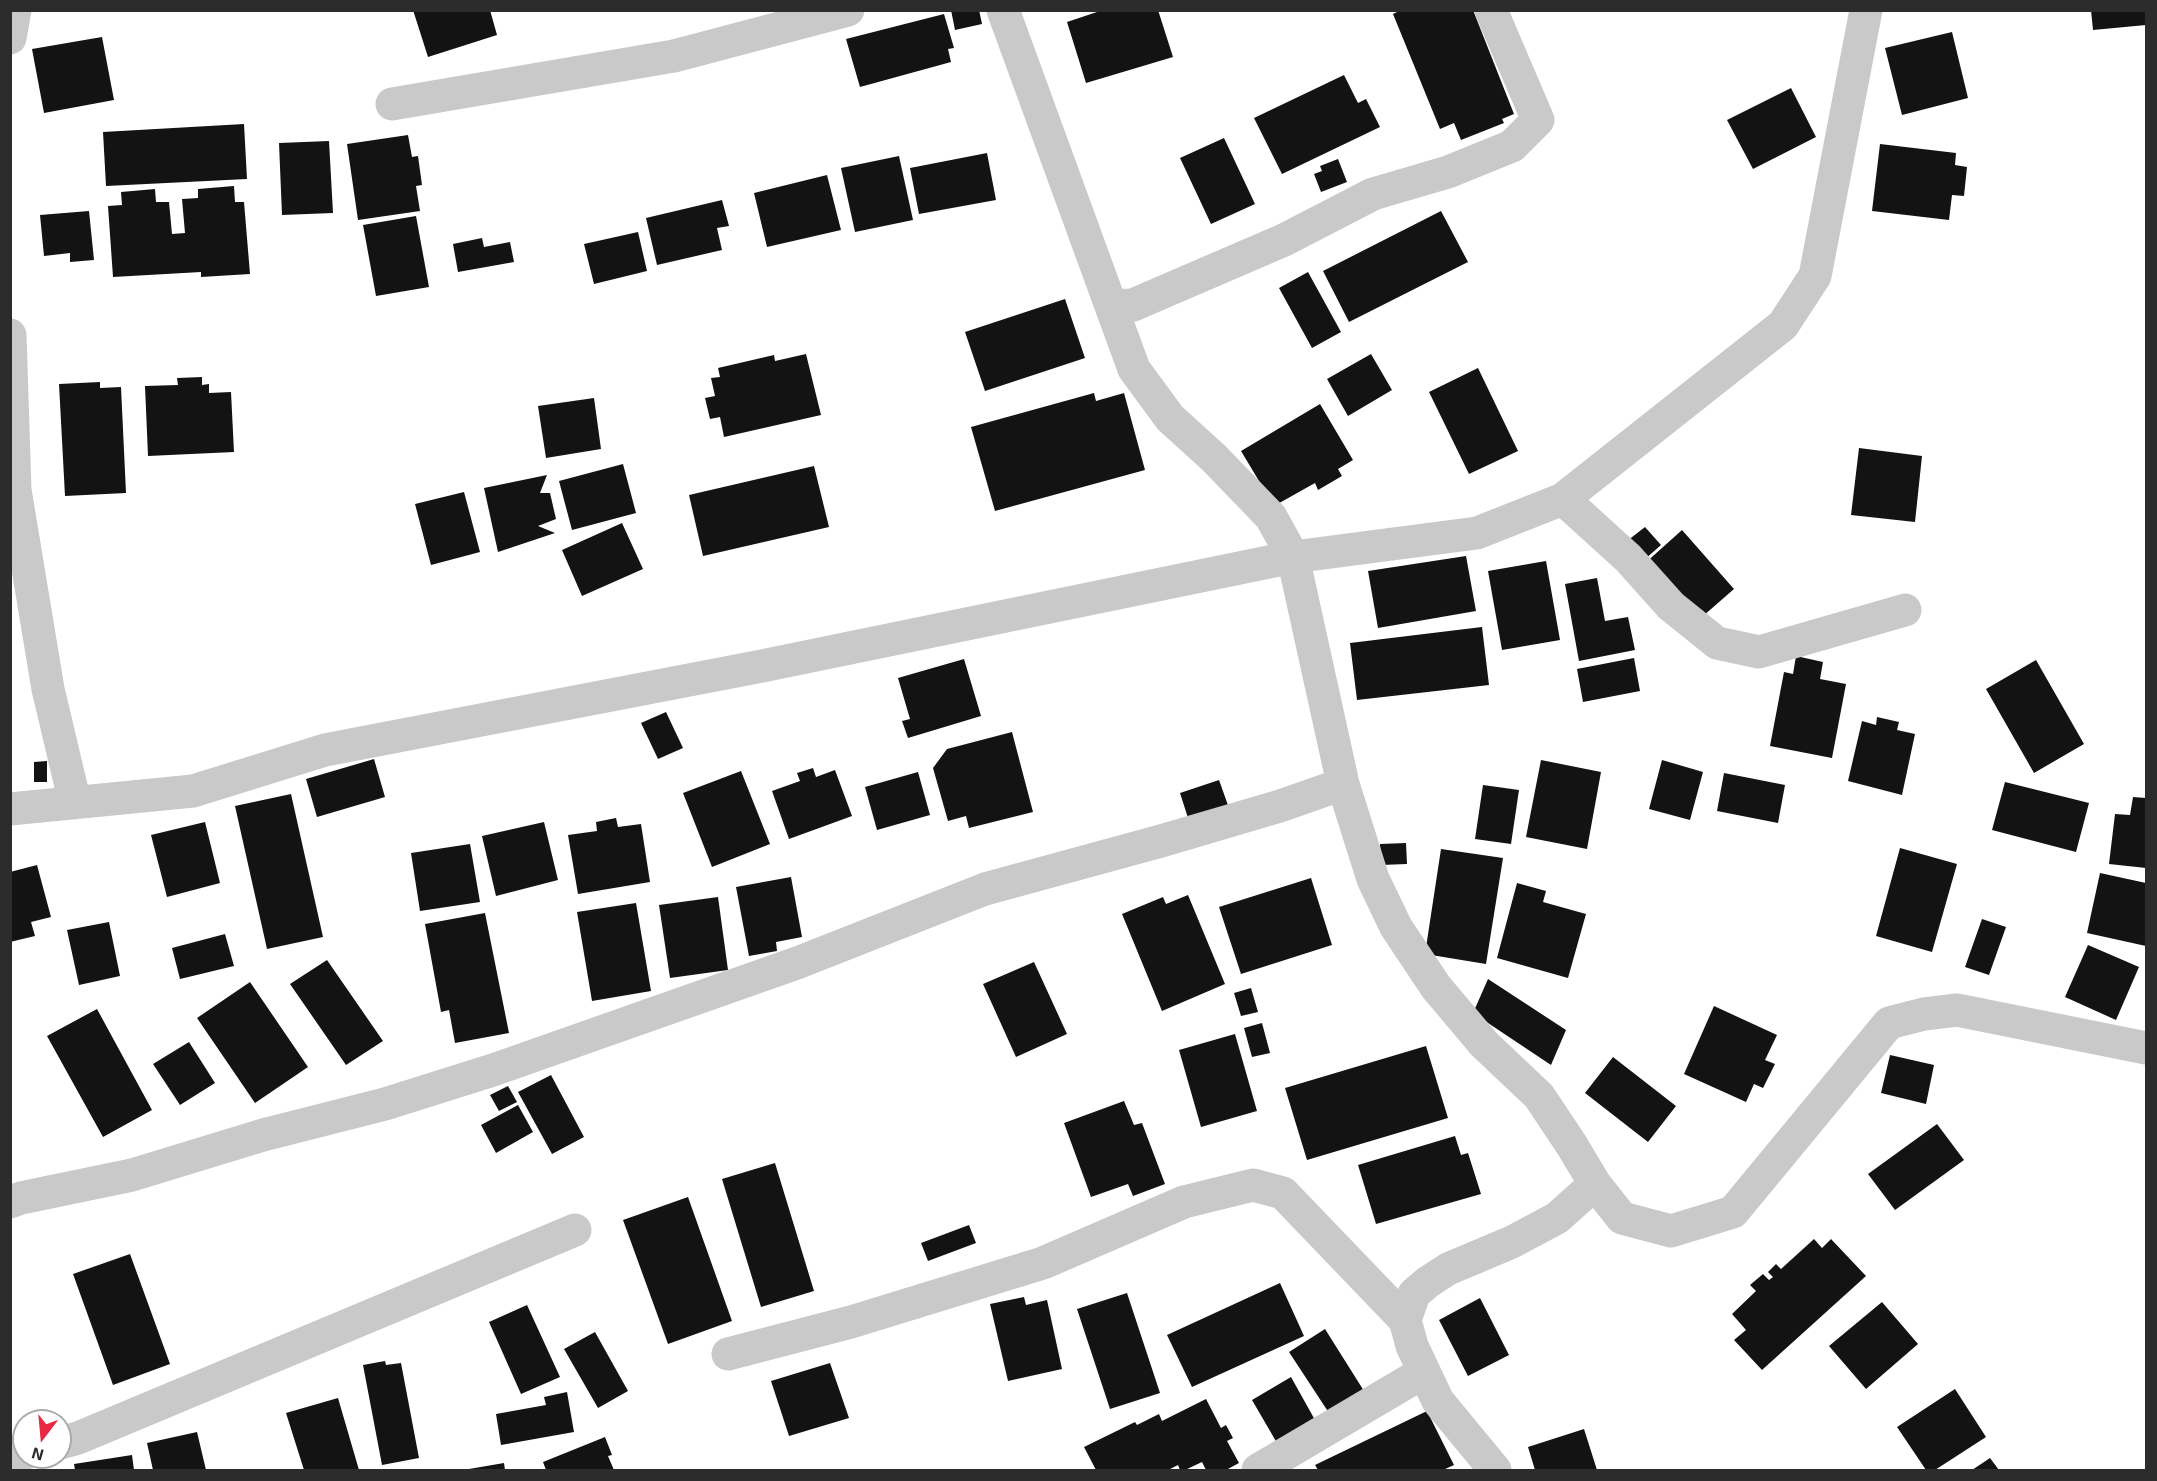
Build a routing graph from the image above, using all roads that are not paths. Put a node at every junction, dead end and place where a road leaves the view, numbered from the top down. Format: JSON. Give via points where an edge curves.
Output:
{"nodes":[{"id":1,"x":15,"y":10,"type":"edge"},
{"id":2,"x":848,"y":10,"type":"edge"},
{"id":3,"x":1003,"y":10,"type":"edge"},
{"id":4,"x":1491,"y":10,"type":"edge"},
{"id":5,"x":1866,"y":10,"type":"edge"},
{"id":6,"x":10,"y":38,"type":"edge"},
{"id":7,"x":392,"y":104,"type":"dead end"},
{"id":8,"x":1111,"y":306,"type":"junction"},
{"id":9,"x":10,"y":335,"type":"edge"},
{"id":10,"x":1563,"y":499,"type":"junction"},
{"id":11,"x":1293,"y":557,"type":"junction"},
{"id":12,"x":1905,"y":610,"type":"dead end"},
{"id":13,"x":1343,"y":784,"type":"junction"},
{"id":14,"x":75,"y":803,"type":"junction"},
{"id":15,"x":10,"y":809,"type":"edge"},
{"id":16,"x":2146,"y":1048,"type":"edge"},
{"id":17,"x":1595,"y":1184,"type":"junction"},
{"id":18,"x":10,"y":1202,"type":"edge"},
{"id":19,"x":575,"y":1230,"type":"dead end"},
{"id":20,"x":1406,"y":1320,"type":"junction"},
{"id":21,"x":728,"y":1354,"type":"dead end"},
{"id":22,"x":1425,"y":1372,"type":"junction"},
{"id":23,"x":72,"y":1440,"type":"edge"},
{"id":24,"x":1258,"y":1470,"type":"edge"},
{"id":25,"x":1495,"y":1470,"type":"edge"}],
"edges":[{"from":1,"to":6,"type":"street"},
{"from":2,"to":7,"type":"street","via":[[674,56]]},
{"from":3,"to":8,"type":"street"},
{"from":4,"to":8,"type":"street","via":[[1538,120],[1512,146],[1448,172],[1373,194],[1284,240],[1133,305]]},
{"from":5,"to":10,"type":"street","via":[[1815,276],[1783,325]]},
{"from":8,"to":11,"type":"street","via":[[1134,369],[1146,386],[1170,418],[1271,517]]},
{"from":9,"to":14,"type":"street","via":[[15,490],[48,689]]},
{"from":10,"to":11,"type":"street","via":[[1477,533]]},
{"from":10,"to":12,"type":"street","via":[[1628,558],[1671,606],[1717,643],[1758,652]]},
{"from":11,"to":13,"type":"street"},
{"from":11,"to":14,"type":"street","via":[[762,666],[325,750],[193,790]]},
{"from":13,"to":17,"type":"street","via":[[1373,879],[1396,927],[1436,987],[1484,1044],[1539,1096]]},
{"from":13,"to":18,"type":"street","via":[[1194,832],[985,889],[797,963],[385,1104],[263,1135],[132,1175]]},
{"from":14,"to":15,"type":"street"},
{"from":16,"to":17,"type":"street","via":[[1957,1010],[1906,1018],[1889,1023],[1733,1212],[1671,1231],[1622,1218]]},
{"from":17,"to":20,"type":"street","via":[[1557,1218],[1428,1282],[1414,1294]]},
{"from":19,"to":23,"type":"street"},
{"from":20,"to":21,"type":"street","via":[[1283,1193],[1253,1185],[1184,1202],[1043,1263],[851,1322]]},
{"from":20,"to":22,"type":"street","via":[[1412,1346]]},
{"from":22,"to":24,"type":"street"},
{"from":22,"to":25,"type":"street","via":[[1438,1401]]}]}
